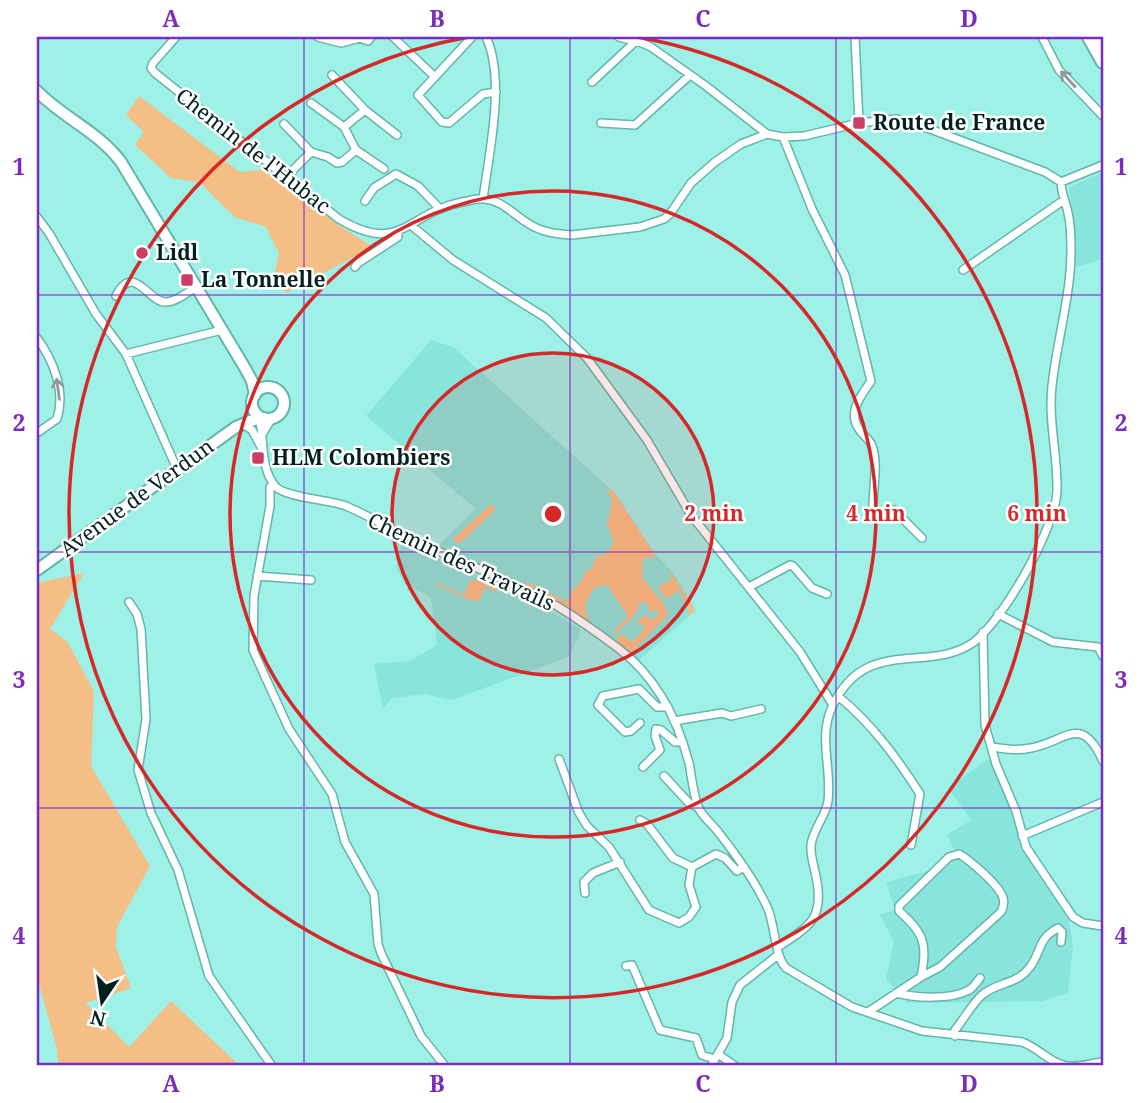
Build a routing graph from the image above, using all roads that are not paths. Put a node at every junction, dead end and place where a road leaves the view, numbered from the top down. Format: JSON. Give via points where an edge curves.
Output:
{"nodes":[{"id":1,"x":176,"y":37,"type":"edge"},
{"id":2,"x":318,"y":37,"type":"edge"},
{"id":3,"x":371,"y":37,"type":"edge"},
{"id":4,"x":393,"y":37,"type":"edge"},
{"id":5,"x":472,"y":37,"type":"edge"},
{"id":6,"x":486,"y":37,"type":"edge"},
{"id":7,"x":618,"y":37,"type":"edge"},
{"id":8,"x":855,"y":37,"type":"edge"},
{"id":9,"x":1042,"y":37,"type":"edge"},
{"id":10,"x":1089,"y":37,"type":"edge"},
{"id":11,"x":636,"y":41,"type":"junction"},
{"id":12,"x":1103,"y":62,"type":"edge"},
{"id":13,"x":332,"y":75,"type":"dead end"},
{"id":14,"x":434,"y":76,"type":"junction"},
{"id":15,"x":689,"y":76,"type":"junction"},
{"id":16,"x":592,"y":82,"type":"dead end"},
{"id":17,"x":37,"y":91,"type":"edge"},
{"id":18,"x":496,"y":92,"type":"junction"},
{"id":19,"x":311,"y":103,"type":"dead end"},
{"id":20,"x":365,"y":110,"type":"junction"},
{"id":21,"x":1103,"y":116,"type":"edge"},
{"id":22,"x":601,"y":123,"type":"dead end"},
{"id":23,"x":859,"y":123,"type":"junction"},
{"id":24,"x":284,"y":124,"type":"dead end"},
{"id":25,"x":344,"y":127,"type":"junction"},
{"id":26,"x":766,"y":134,"type":"junction"},
{"id":27,"x":397,"y":135,"type":"dead end"},
{"id":28,"x":783,"y":136,"type":"junction"},
{"id":29,"x":356,"y":150,"type":"junction"},
{"id":30,"x":312,"y":152,"type":"junction"},
{"id":31,"x":1103,"y":165,"type":"edge"},
{"id":32,"x":384,"y":169,"type":"dead end"},
{"id":33,"x":288,"y":176,"type":"junction"},
{"id":34,"x":1061,"y":182,"type":"junction"},
{"id":35,"x":483,"y":199,"type":"junction"},
{"id":36,"x":1064,"y":200,"type":"junction"},
{"id":37,"x":365,"y":201,"type":"dead end"},
{"id":38,"x":439,"y":208,"type":"junction"},
{"id":39,"x":37,"y":217,"type":"edge"},
{"id":40,"x":412,"y":226,"type":"junction"},
{"id":41,"x":398,"y":232,"type":"junction"},
{"id":42,"x":355,"y":267,"type":"dead end"},
{"id":43,"x":963,"y":270,"type":"dead end"},
{"id":44,"x":196,"y":288,"type":"junction"},
{"id":45,"x":117,"y":296,"type":"dead end"},
{"id":46,"x":222,"y":330,"type":"junction"},
{"id":47,"x":37,"y":338,"type":"edge"},
{"id":48,"x":126,"y":354,"type":"junction"},
{"id":49,"x":245,"y":368,"type":"junction"},
{"id":50,"x":267,"y":387,"type":"junction"},
{"id":51,"x":260,"y":412,"type":"junction"},
{"id":52,"x":239,"y":425,"type":"junction"},
{"id":53,"x":37,"y":433,"type":"edge"},
{"id":54,"x":263,"y":434,"type":"junction"},
{"id":55,"x":262,"y":448,"type":"junction"},
{"id":56,"x":177,"y":469,"type":"junction"},
{"id":57,"x":273,"y":484,"type":"junction"},
{"id":58,"x":280,"y":491,"type":"junction"},
{"id":59,"x":270,"y":506,"type":"junction"},
{"id":60,"x":922,"y":538,"type":"dead end"},
{"id":61,"x":37,"y":569,"type":"edge"},
{"id":62,"x":257,"y":576,"type":"junction"},
{"id":63,"x":311,"y":580,"type":"dead end"},
{"id":64,"x":749,"y":587,"type":"junction"},
{"id":65,"x":827,"y":594,"type":"dead end"},
{"id":66,"x":130,"y":602,"type":"dead end"},
{"id":67,"x":998,"y":614,"type":"junction"},
{"id":68,"x":984,"y":632,"type":"junction"},
{"id":69,"x":1103,"y":656,"type":"edge"},
{"id":70,"x":838,"y":696,"type":"junction"},
{"id":71,"x":833,"y":705,"type":"junction"},
{"id":72,"x":668,"y":707,"type":"junction"},
{"id":73,"x":761,"y":709,"type":"dead end"},
{"id":74,"x":674,"y":721,"type":"junction"},
{"id":75,"x":640,"y":723,"type":"dead end"},
{"id":76,"x":682,"y":742,"type":"junction"},
{"id":77,"x":992,"y":747,"type":"junction"},
{"id":78,"x":559,"y":759,"type":"dead end"},
{"id":79,"x":1103,"y":761,"type":"edge"},
{"id":80,"x":643,"y":767,"type":"dead end"},
{"id":81,"x":664,"y":776,"type":"dead end"},
{"id":82,"x":1103,"y":802,"type":"edge"},
{"id":83,"x":698,"y":807,"type":"junction"},
{"id":84,"x":640,"y":820,"type":"dead end"},
{"id":85,"x":1021,"y":835,"type":"junction"},
{"id":86,"x":911,"y":845,"type":"dead end"},
{"id":87,"x":620,"y":862,"type":"junction"},
{"id":88,"x":692,"y":867,"type":"junction"},
{"id":89,"x":744,"y":867,"type":"junction"},
{"id":90,"x":585,"y":893,"type":"dead end"},
{"id":91,"x":1103,"y":926,"type":"edge"},
{"id":92,"x":1061,"y":942,"type":"dead end"},
{"id":93,"x":778,"y":951,"type":"junction"},
{"id":94,"x":626,"y":966,"type":"dead end"},
{"id":95,"x":920,"y":977,"type":"junction"},
{"id":96,"x":980,"y":978,"type":"dead end"},
{"id":97,"x":896,"y":993,"type":"junction"},
{"id":98,"x":868,"y":1012,"type":"junction"},
{"id":99,"x":955,"y":1036,"type":"junction"},
{"id":100,"x":714,"y":1060,"type":"edge"},
{"id":101,"x":1103,"y":1062,"type":"edge"},
{"id":102,"x":272,"y":1066,"type":"edge"},
{"id":103,"x":445,"y":1066,"type":"edge"},
{"id":104,"x":735,"y":1066,"type":"edge"},
{"id":105,"x":1063,"y":1066,"type":"edge"}],
"edges":[{"from":1,"to":33,"type":"street","name":"Chemin de l'Hubac","via":[[153,62],[155,73]]},
{"from":2,"to":3,"type":"street","via":[[341,43]]},
{"from":4,"to":14,"type":"street"},
{"from":5,"to":14,"type":"street"},
{"from":6,"to":18,"type":"street","via":[[495,64]]},
{"from":7,"to":11,"type":"street"},
{"from":8,"to":23,"type":"street"},
{"from":21,"to":9,"type":"street","one_way":true,"via":[[1059,69]]},
{"from":10,"to":12,"type":"main road"},
{"from":11,"to":15,"type":"street"},
{"from":11,"to":16,"type":"street"},
{"from":13,"to":20,"type":"street"},
{"from":14,"to":18,"type":"street","via":[[418,95],[442,122],[449,123],[483,94]]},
{"from":15,"to":22,"type":"street","via":[[635,125]]},
{"from":15,"to":26,"type":"street"},
{"from":17,"to":44,"type":"main road","via":[[111,149]]},
{"from":18,"to":35,"type":"street"},
{"from":19,"to":25,"type":"street"},
{"from":20,"to":25,"type":"street"},
{"from":20,"to":27,"type":"street"},
{"from":23,"to":28,"type":"street","via":[[804,136]]},
{"from":23,"to":34,"type":"street","via":[[911,122]]},
{"from":24,"to":30,"type":"street"},
{"from":25,"to":29,"type":"street"},
{"from":26,"to":28,"type":"street"},
{"from":26,"to":35,"type":"street","via":[[715,162],[691,183],[670,214],[649,226],[559,235],[538,229],[503,205]]},
{"from":28,"to":60,"type":"street","via":[[854,303],[870,381],[853,416],[872,444],[873,511],[884,517],[894,510]]},
{"from":29,"to":30,"type":"street","name":"Chemin de l'Hubac","via":[[337,163]]},
{"from":29,"to":32,"type":"street"},
{"from":30,"to":33,"type":"street"},
{"from":31,"to":34,"type":"street"},
{"from":33,"to":41,"type":"street","name":"Chemin de l'Hubac","via":[[354,228],[378,235]]},
{"from":34,"to":36,"type":"street"},
{"from":35,"to":38,"type":"street"},
{"from":36,"to":43,"type":"street"},
{"from":36,"to":67,"type":"street","via":[[1071,253],[1051,396],[1055,509],[1046,534]]},
{"from":37,"to":38,"type":"street","via":[[374,188],[396,174],[418,186]]},
{"from":38,"to":40,"type":"street"},
{"from":39,"to":48,"type":"street"},
{"from":40,"to":41,"type":"street"},
{"from":40,"to":64,"type":"street","via":[[453,260],[546,318],[587,358],[647,440],[691,515]]},
{"from":41,"to":42,"type":"street","via":[[398,237]]},
{"from":44,"to":45,"type":"street","via":[[164,302],[140,284],[130,283]]},
{"from":44,"to":46,"type":"main road"},
{"from":46,"to":48,"type":"street"},
{"from":46,"to":49,"type":"main road"},
{"from":53,"to":47,"type":"street","one_way":true,"via":[[57,419],[60,403],[54,369]]},
{"from":48,"to":56,"type":"street"},
{"from":49,"to":50,"type":"main road"},
{"from":49,"to":51,"type":"main road"},
{"from":50,"to":51,"type":"main road"},
{"from":50,"to":51,"type":"main road","via":[[279,391],[282,411]]},
{"from":51,"to":52,"type":"main road","name":"Avenue de Verdun"},
{"from":51,"to":54,"type":"street"},
{"from":51,"to":54,"type":"street"},
{"from":52,"to":55,"type":"street","via":[[252,430]]},
{"from":52,"to":56,"type":"main road","name":"Avenue de Verdun"},
{"from":54,"to":55,"type":"street"},
{"from":55,"to":57,"type":"street"},
{"from":56,"to":61,"type":"main road","name":"Avenue de Verdun"},
{"from":57,"to":58,"type":"street"},
{"from":57,"to":59,"type":"street"},
{"from":58,"to":59,"type":"street"},
{"from":58,"to":72,"type":"street","name":"Chemin des Travails","via":[[348,507],[556,606],[633,660]]},
{"from":59,"to":62,"type":"street"},
{"from":62,"to":63,"type":"street"},
{"from":62,"to":103,"type":"street","via":[[251,639],[256,659],[289,729],[332,794],[345,842],[374,894],[381,953],[421,1036]]},
{"from":64,"to":65,"type":"street","via":[[793,565],[812,588]]},
{"from":64,"to":71,"type":"street","via":[[800,652]]},
{"from":66,"to":102,"type":"street","via":[[141,629],[146,719],[138,770],[151,813],[178,870],[209,976]]},
{"from":67,"to":68,"type":"street"},
{"from":67,"to":69,"type":"street","via":[[1054,642],[1098,647]]},
{"from":68,"to":70,"type":"street","via":[[955,651],[866,668]]},
{"from":68,"to":77,"type":"street","via":[[984,712]]},
{"from":70,"to":71,"type":"street"},
{"from":70,"to":86,"type":"street","via":[[895,755],[920,794]]},
{"from":71,"to":93,"type":"street","via":[[825,748],[827,806],[811,847],[818,908],[810,924]]},
{"from":72,"to":74,"type":"street","name":"Chemin des Travails"},
{"from":72,"to":75,"type":"street","via":[[657,707],[639,689],[603,696],[598,705],[625,732]]},
{"from":73,"to":74,"type":"street"},
{"from":74,"to":76,"type":"street","name":"Chemin des Travails"},
{"from":76,"to":80,"type":"street","via":[[656,729],[660,750]]},
{"from":76,"to":83,"type":"street","name":"Chemin des Travails"},
{"from":77,"to":79,"type":"street","via":[[1015,751],[1059,736],[1084,734]]},
{"from":77,"to":85,"type":"street"},
{"from":78,"to":87,"type":"street","via":[[579,813]]},
{"from":81,"to":83,"type":"street","name":"Chemin des Travails"},
{"from":82,"to":85,"type":"street"},
{"from":83,"to":89,"type":"street","name":"Chemin des Travails"},
{"from":84,"to":88,"type":"street","via":[[673,858]]},
{"from":85,"to":91,"type":"street","via":[[1073,917]]},
{"from":87,"to":88,"type":"street","via":[[649,910],[679,923],[696,907],[689,885]]},
{"from":87,"to":90,"type":"street","via":[[593,873],[584,882]]},
{"from":88,"to":89,"type":"street","via":[[716,854],[737,871]]},
{"from":89,"to":93,"type":"street","name":"Chemin des Travails","via":[[767,908]]},
{"from":92,"to":99,"type":"street","via":[[1058,928],[1047,934],[1030,967],[1012,983],[982,994]]},
{"from":93,"to":98,"type":"street","via":[[782,964],[793,973]]},
{"from":93,"to":100,"type":"street","via":[[738,988],[727,1038]]},
{"from":94,"to":100,"type":"street","via":[[632,965],[660,1030],[696,1038],[702,1055]]},
{"from":95,"to":95,"type":"street","via":[[940,967],[1004,907],[1002,894],[959,855],[949,857],[899,906],[921,934]]},
{"from":95,"to":97,"type":"street"},
{"from":96,"to":97,"type":"street","via":[[970,990],[955,994],[916,998]]},
{"from":97,"to":98,"type":"street"},
{"from":98,"to":99,"type":"street","via":[[925,1032]]},
{"from":99,"to":105,"type":"street","via":[[1022,1042]]},
{"from":100,"to":104,"type":"street"},
{"from":101,"to":105,"type":"street"}]}
